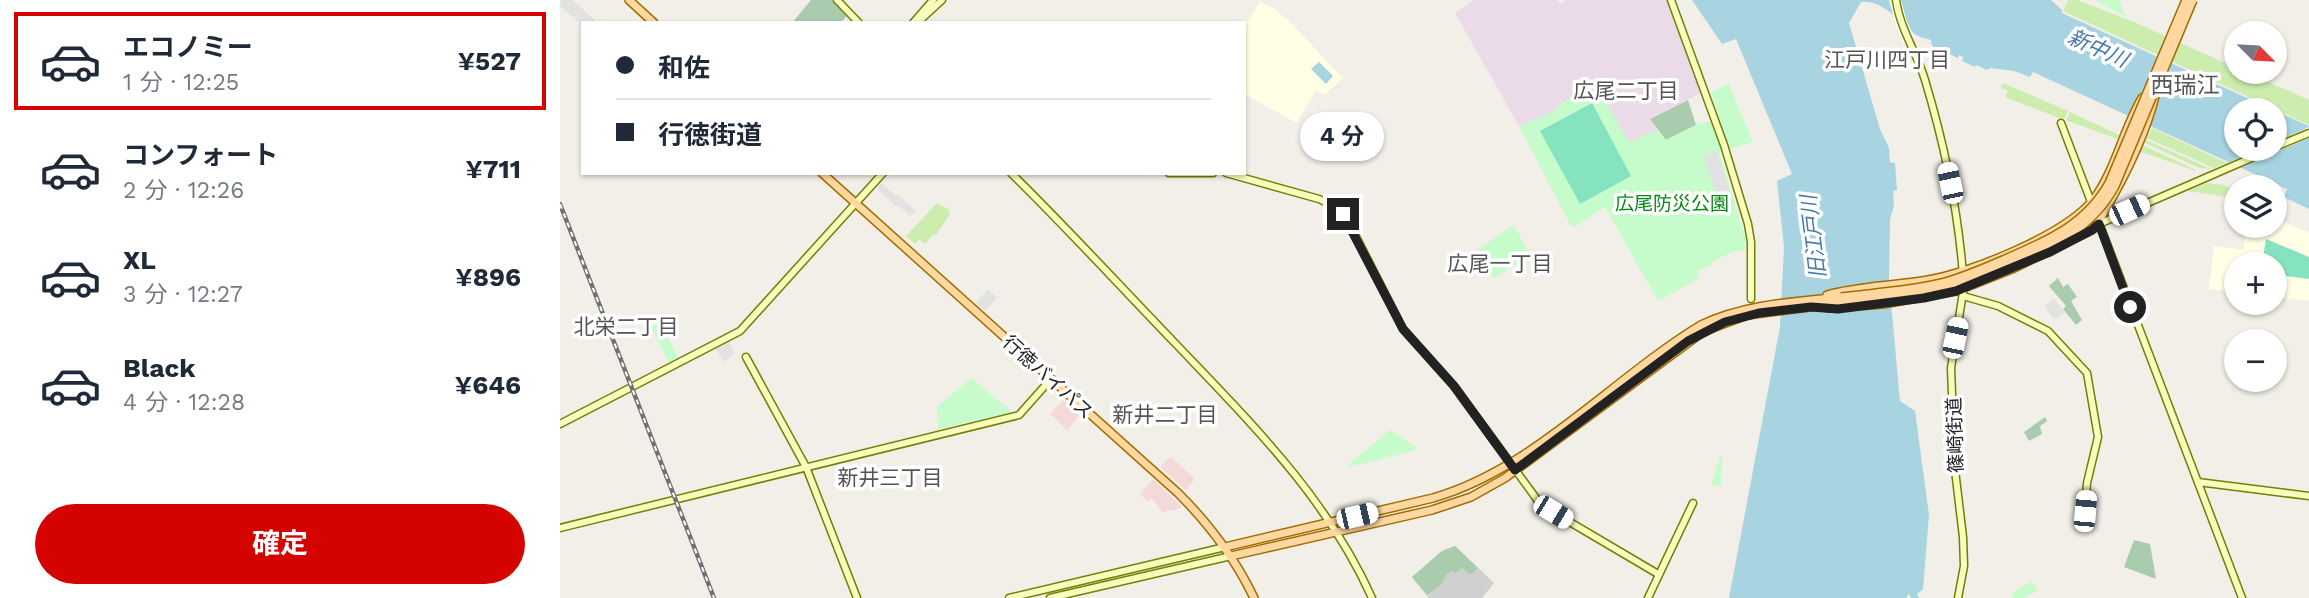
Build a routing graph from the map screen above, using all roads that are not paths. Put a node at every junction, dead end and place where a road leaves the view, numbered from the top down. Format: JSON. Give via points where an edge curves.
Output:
{"nodes":[{"id":1,"x":629,"y":0,"type":"edge"},
{"id":2,"x":837,"y":0,"type":"edge"},
{"id":3,"x":933,"y":0,"type":"edge"},
{"id":4,"x":942,"y":0,"type":"edge"},
{"id":5,"x":1671,"y":0,"type":"edge"},
{"id":6,"x":1896,"y":0,"type":"edge"},
{"id":7,"x":2186,"y":0,"type":"edge"},
{"id":8,"x":2193,"y":0,"type":"edge"},
{"id":9,"x":652,"y":21,"type":"edge"},
{"id":10,"x":857,"y":21,"type":"edge"},
{"id":11,"x":917,"y":21,"type":"edge"},
{"id":12,"x":917,"y":21,"type":"edge"},
{"id":13,"x":2155,"y":84,"type":"junction"},
{"id":14,"x":2062,"y":123,"type":"dead end"},
{"id":15,"x":2309,"y":133,"type":"edge"},
{"id":16,"x":2287,"y":142,"type":"edge"},
{"id":17,"x":2243,"y":161,"type":"edge"},
{"id":18,"x":824,"y":175,"type":"edge"},
{"id":19,"x":881,"y":175,"type":"edge"},
{"id":20,"x":1013,"y":175,"type":"edge"},
{"id":21,"x":1233,"y":175,"type":"edge"},
{"id":22,"x":2091,"y":202,"type":"junction"},
{"id":23,"x":856,"y":204,"type":"junction"},
{"id":24,"x":2099,"y":224,"type":"junction"},
{"id":25,"x":2051,"y":232,"type":"junction"},
{"id":26,"x":1963,"y":271,"type":"junction"},
{"id":27,"x":1964,"y":293,"type":"junction"},
{"id":28,"x":1751,"y":299,"type":"dead end"},
{"id":29,"x":1810,"y":304,"type":"junction"},
{"id":30,"x":746,"y":357,"type":"dead end"},
{"id":31,"x":1051,"y":379,"type":"junction"},
{"id":32,"x":560,"y":424,"type":"edge"},
{"id":33,"x":806,"y":467,"type":"junction"},
{"id":34,"x":1513,"y":467,"type":"junction"},
{"id":35,"x":2198,"y":482,"type":"junction"},
{"id":36,"x":2309,"y":496,"type":"edge"},
{"id":37,"x":1693,"y":503,"type":"dead end"},
{"id":38,"x":2085,"y":511,"type":"dead end"},
{"id":39,"x":1331,"y":522,"type":"junction"},
{"id":40,"x":560,"y":528,"type":"edge"},
{"id":41,"x":1338,"y":532,"type":"junction"},
{"id":42,"x":1225,"y":547,"type":"junction"},
{"id":43,"x":1231,"y":556,"type":"junction"},
{"id":44,"x":1658,"y":574,"type":"junction"},
{"id":45,"x":858,"y":598,"type":"edge"},
{"id":46,"x":1009,"y":598,"type":"edge"},
{"id":47,"x":1050,"y":598,"type":"edge"},
{"id":48,"x":1254,"y":598,"type":"edge"},
{"id":49,"x":1372,"y":598,"type":"edge"},
{"id":50,"x":1648,"y":598,"type":"edge"},
{"id":51,"x":1958,"y":598,"type":"edge"},
{"id":52,"x":2242,"y":598,"type":"edge"}],
"edges":[{"from":1,"to":9,"type":"main road"},
{"from":2,"to":10,"type":"street"},
{"from":3,"to":11,"type":"street"},
{"from":4,"to":12,"type":"street"},
{"from":5,"to":28,"type":"street","via":[[1748,224]]},
{"from":6,"to":26,"type":"street","name":"篠崎街道","via":[[1926,82],[1955,211]]},
{"from":7,"to":13,"type":"main road","bridge":true},
{"from":8,"to":13,"type":"main road","bridge":true},
{"from":13,"to":22,"type":"main road","bridge":true,"via":[[2136,109]]},
{"from":13,"to":24,"type":"main road","bridge":true,"via":[[2150,115]]},
{"from":13,"to":29,"type":"main road","bridge":true,"via":[[2111,194],[2072,234],[1957,286]]},
{"from":14,"to":22,"type":"street"},
{"from":15,"to":16,"type":"street"},
{"from":17,"to":24,"type":"street"},
{"from":18,"to":23,"type":"main road","name":"行徳バイパス"},
{"from":19,"to":23,"type":"street"},
{"from":20,"to":39,"type":"street","via":[[1244,417]]},
{"from":21,"to":34,"type":"street","via":[[1319,199],[1340,211],[1403,329],[1454,386]]},
{"from":22,"to":24,"type":"street"},
{"from":22,"to":25,"type":"main road"},
{"from":23,"to":31,"type":"main road","name":"行徳バイパス"},
{"from":23,"to":32,"type":"street","via":[[740,331]]},
{"from":24,"to":25,"type":"main road"},
{"from":24,"to":27,"type":"main road"},
{"from":24,"to":35,"type":"street"},
{"from":25,"to":26,"type":"main road"},
{"from":26,"to":27,"type":"street","name":"篠崎街道"},
{"from":26,"to":29,"type":"main road","via":[[1836,292]]},
{"from":27,"to":29,"type":"main road","bridge":true,"via":[[1838,309]]},
{"from":27,"to":38,"type":"street","via":[[2048,331],[2087,373],[2098,437]]},
{"from":27,"to":51,"type":"street","name":"篠崎街道","via":[[1951,368],[1964,566]]},
{"from":29,"to":34,"type":"main road","via":[[1736,312],[1701,325]]},
{"from":30,"to":33,"type":"street"},
{"from":31,"to":33,"type":"street","via":[[1019,415]]},
{"from":31,"to":42,"type":"main road","name":"行徳バイパス","via":[[1178,493]]},
{"from":33,"to":40,"type":"street"},
{"from":33,"to":45,"type":"street"},
{"from":34,"to":39,"type":"main road","via":[[1452,492]]},
{"from":34,"to":41,"type":"main road","via":[[1482,492],[1454,504]]},
{"from":34,"to":44,"type":"street","via":[[1541,505]]},
{"from":35,"to":36,"type":"street"},
{"from":35,"to":52,"type":"street"},
{"from":37,"to":44,"type":"street"},
{"from":39,"to":41,"type":"street"},
{"from":39,"to":42,"type":"main road"},
{"from":41,"to":43,"type":"main road"},
{"from":41,"to":49,"type":"street"},
{"from":42,"to":43,"type":"main road","name":"行徳バイパス"},
{"from":42,"to":46,"type":"street"},
{"from":43,"to":47,"type":"street"},
{"from":43,"to":48,"type":"main road","name":"行徳バイパス"},
{"from":44,"to":50,"type":"street"}]}
